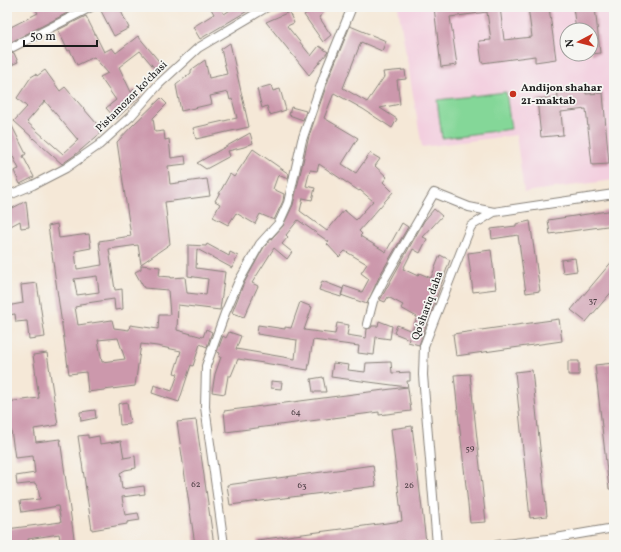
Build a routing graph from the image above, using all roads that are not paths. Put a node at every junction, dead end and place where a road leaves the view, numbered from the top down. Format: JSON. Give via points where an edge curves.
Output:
{"nodes":[{"id":1,"x":91,"y":7,"type":"edge"},
{"id":2,"x":267,"y":7,"type":"edge"},
{"id":3,"x":352,"y":7,"type":"edge"},
{"id":4,"x":7,"y":50,"type":"edge"},
{"id":5,"x":614,"y":194,"type":"edge"},
{"id":6,"x":7,"y":196,"type":"edge"},
{"id":7,"x":494,"y":212,"type":"junction"},
{"id":8,"x":367,"y":324,"type":"dead end"},
{"id":9,"x":614,"y":528,"type":"edge"},
{"id":10,"x":224,"y":545,"type":"edge"},
{"id":11,"x":437,"y":545,"type":"edge"},
{"id":12,"x":497,"y":545,"type":"edge"}],
"edges":[{"from":1,"to":4,"type":"street"},
{"from":2,"to":6,"type":"street","name":"Pistamozor koʻchasi","via":[[198,48],[99,145],[66,168]]},
{"from":3,"to":10,"type":"street","via":[[325,73],[302,140],[288,203],[279,223],[260,244],[238,283],[206,366],[205,407]]},
{"from":5,"to":7,"type":"street","name":"Qo'shariq daha"},
{"from":7,"to":8,"type":"street","via":[[434,193],[385,278]]},
{"from":7,"to":11,"type":"street","name":"Qo'shariq daha","via":[[471,226],[424,346],[423,375]]},
{"from":9,"to":12,"type":"street"}]}
